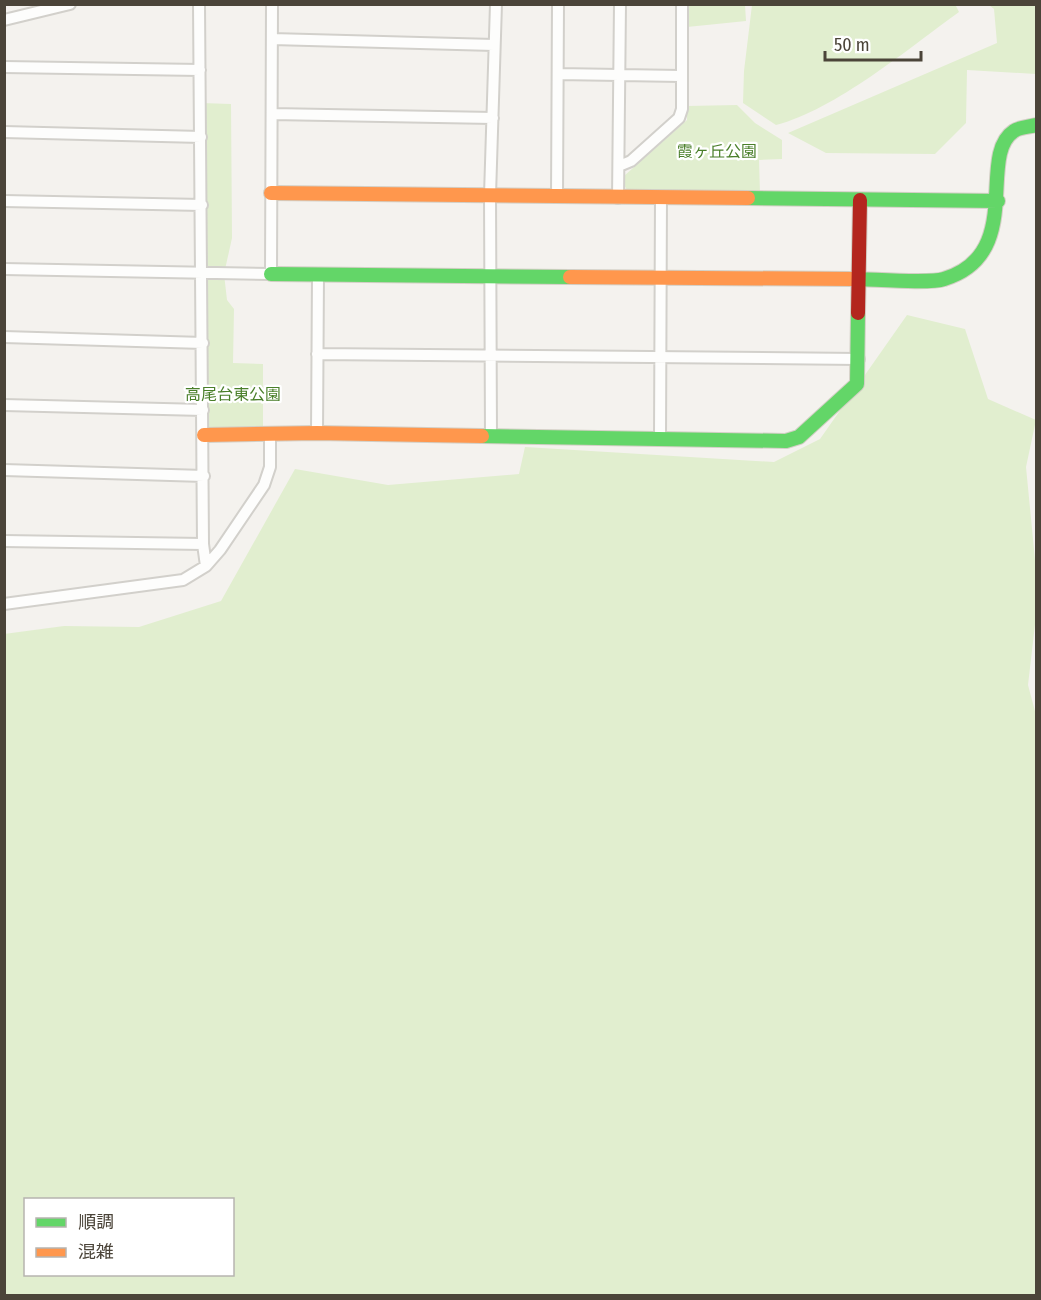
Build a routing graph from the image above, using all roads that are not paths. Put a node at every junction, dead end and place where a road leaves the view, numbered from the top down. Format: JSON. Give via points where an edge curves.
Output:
{"nodes":[{"id":1,"x":70,"y":4,"type":"edge"},
{"id":2,"x":200,"y":4,"type":"edge"},
{"id":3,"x":272,"y":4,"type":"edge"},
{"id":4,"x":496,"y":4,"type":"edge"},
{"id":5,"x":558,"y":4,"type":"edge"},
{"id":6,"x":620,"y":4,"type":"edge"},
{"id":7,"x":682,"y":4,"type":"edge"},
{"id":8,"x":4,"y":20,"type":"edge"},
{"id":9,"x":272,"y":39,"type":"junction"},
{"id":10,"x":494,"y":45,"type":"junction"},
{"id":11,"x":4,"y":67,"type":"edge"},
{"id":12,"x":200,"y":70,"type":"junction"},
{"id":13,"x":558,"y":74,"type":"junction"},
{"id":14,"x":620,"y":75,"type":"junction"},
{"id":15,"x":681,"y":76,"type":"junction"},
{"id":16,"x":272,"y":114,"type":"junction"},
{"id":17,"x":493,"y":118,"type":"junction"},
{"id":18,"x":1036,"y":124,"type":"edge"},
{"id":19,"x":4,"y":132,"type":"edge"},
{"id":20,"x":201,"y":137,"type":"junction"},
{"id":21,"x":619,"y":166,"type":"junction"},
{"id":22,"x":271,"y":193,"type":"junction"},
{"id":23,"x":490,"y":195,"type":"junction"},
{"id":24,"x":557,"y":196,"type":"junction"},
{"id":25,"x":661,"y":197,"type":"junction"},
{"id":26,"x":618,"y":198,"type":"junction"},
{"id":27,"x":860,"y":200,"type":"junction"},
{"id":28,"x":4,"y":201,"type":"edge"},
{"id":29,"x":998,"y":201,"type":"junction"},
{"id":30,"x":202,"y":205,"type":"junction"},
{"id":31,"x":4,"y":269,"type":"edge"},
{"id":32,"x":202,"y":273,"type":"junction"},
{"id":33,"x":271,"y":274,"type":"junction"},
{"id":34,"x":318,"y":276,"type":"junction"},
{"id":35,"x":489,"y":276,"type":"junction"},
{"id":36,"x":660,"y":277,"type":"junction"},
{"id":37,"x":860,"y":280,"type":"junction"},
{"id":38,"x":4,"y":337,"type":"edge"},
{"id":39,"x":203,"y":343,"type":"junction"},
{"id":40,"x":317,"y":354,"type":"junction"},
{"id":41,"x":489,"y":356,"type":"junction"},
{"id":42,"x":660,"y":358,"type":"junction"},
{"id":43,"x":859,"y":359,"type":"junction"},
{"id":44,"x":4,"y":405,"type":"edge"},
{"id":45,"x":203,"y":410,"type":"junction"},
{"id":46,"x":317,"y":433,"type":"junction"},
{"id":47,"x":204,"y":435,"type":"junction"},
{"id":48,"x":270,"y":435,"type":"junction"},
{"id":49,"x":490,"y":436,"type":"junction"},
{"id":50,"x":660,"y":438,"type":"junction"},
{"id":51,"x":4,"y":470,"type":"edge"},
{"id":52,"x":204,"y":476,"type":"junction"},
{"id":53,"x":4,"y":541,"type":"edge"},
{"id":54,"x":203,"y":544,"type":"junction"},
{"id":55,"x":206,"y":566,"type":"junction"},
{"id":56,"x":4,"y":604,"type":"edge"}],
"edges":[{"from":1,"to":8,"type":"street"},
{"from":2,"to":12,"type":"street"},
{"from":3,"to":9,"type":"street"},
{"from":4,"to":10,"type":"street"},
{"from":5,"to":13,"type":"street"},
{"from":6,"to":14,"type":"street"},
{"from":7,"to":15,"type":"street"},
{"from":9,"to":10,"type":"street"},
{"from":9,"to":16,"type":"street"},
{"from":10,"to":17,"type":"street"},
{"from":11,"to":12,"type":"street"},
{"from":12,"to":20,"type":"street"},
{"from":13,"to":14,"type":"street"},
{"from":13,"to":24,"type":"street"},
{"from":14,"to":15,"type":"street"},
{"from":14,"to":21,"type":"street"},
{"from":15,"to":21,"type":"street","via":[[679,118],[631,161]]},
{"from":16,"to":17,"type":"street"},
{"from":16,"to":22,"type":"street"},
{"from":17,"to":23,"type":"street"},
{"from":18,"to":29,"type":"street","via":[[1007,135],[998,167]]},
{"from":19,"to":20,"type":"street"},
{"from":20,"to":30,"type":"street"},
{"from":21,"to":26,"type":"street"},
{"from":22,"to":23,"type":"street"},
{"from":22,"to":33,"type":"street"},
{"from":23,"to":24,"type":"street"},
{"from":23,"to":35,"type":"street"},
{"from":24,"to":26,"type":"street"},
{"from":25,"to":26,"type":"street"},
{"from":25,"to":27,"type":"street"},
{"from":25,"to":36,"type":"street"},
{"from":27,"to":29,"type":"street"},
{"from":27,"to":37,"type":"street"},
{"from":28,"to":30,"type":"street"},
{"from":29,"to":37,"type":"street","via":[[995,229],[987,250],[976,263],[955,276],[926,281]]},
{"from":30,"to":32,"type":"street"},
{"from":31,"to":32,"type":"street"},
{"from":32,"to":33,"type":"street"},
{"from":32,"to":39,"type":"street"},
{"from":33,"to":34,"type":"street"},
{"from":34,"to":35,"type":"street"},
{"from":34,"to":40,"type":"street"},
{"from":35,"to":36,"type":"street"},
{"from":35,"to":41,"type":"street"},
{"from":36,"to":37,"type":"street"},
{"from":36,"to":42,"type":"street"},
{"from":37,"to":43,"type":"street"},
{"from":38,"to":39,"type":"street"},
{"from":39,"to":45,"type":"street"},
{"from":40,"to":41,"type":"street"},
{"from":40,"to":46,"type":"street"},
{"from":41,"to":42,"type":"street"},
{"from":41,"to":49,"type":"street"},
{"from":42,"to":43,"type":"street"},
{"from":42,"to":50,"type":"street"},
{"from":43,"to":50,"type":"street","via":[[858,384],[799,437],[786,441]]},
{"from":44,"to":45,"type":"street"},
{"from":45,"to":47,"type":"street"},
{"from":46,"to":48,"type":"street"},
{"from":46,"to":49,"type":"street"},
{"from":47,"to":48,"type":"street"},
{"from":47,"to":52,"type":"street"},
{"from":48,"to":55,"type":"street","via":[[270,467],[264,485]]},
{"from":49,"to":50,"type":"street"},
{"from":51,"to":52,"type":"street"},
{"from":52,"to":54,"type":"street"},
{"from":53,"to":54,"type":"street"},
{"from":54,"to":55,"type":"street"},
{"from":55,"to":56,"type":"street","via":[[183,580]]}]}
